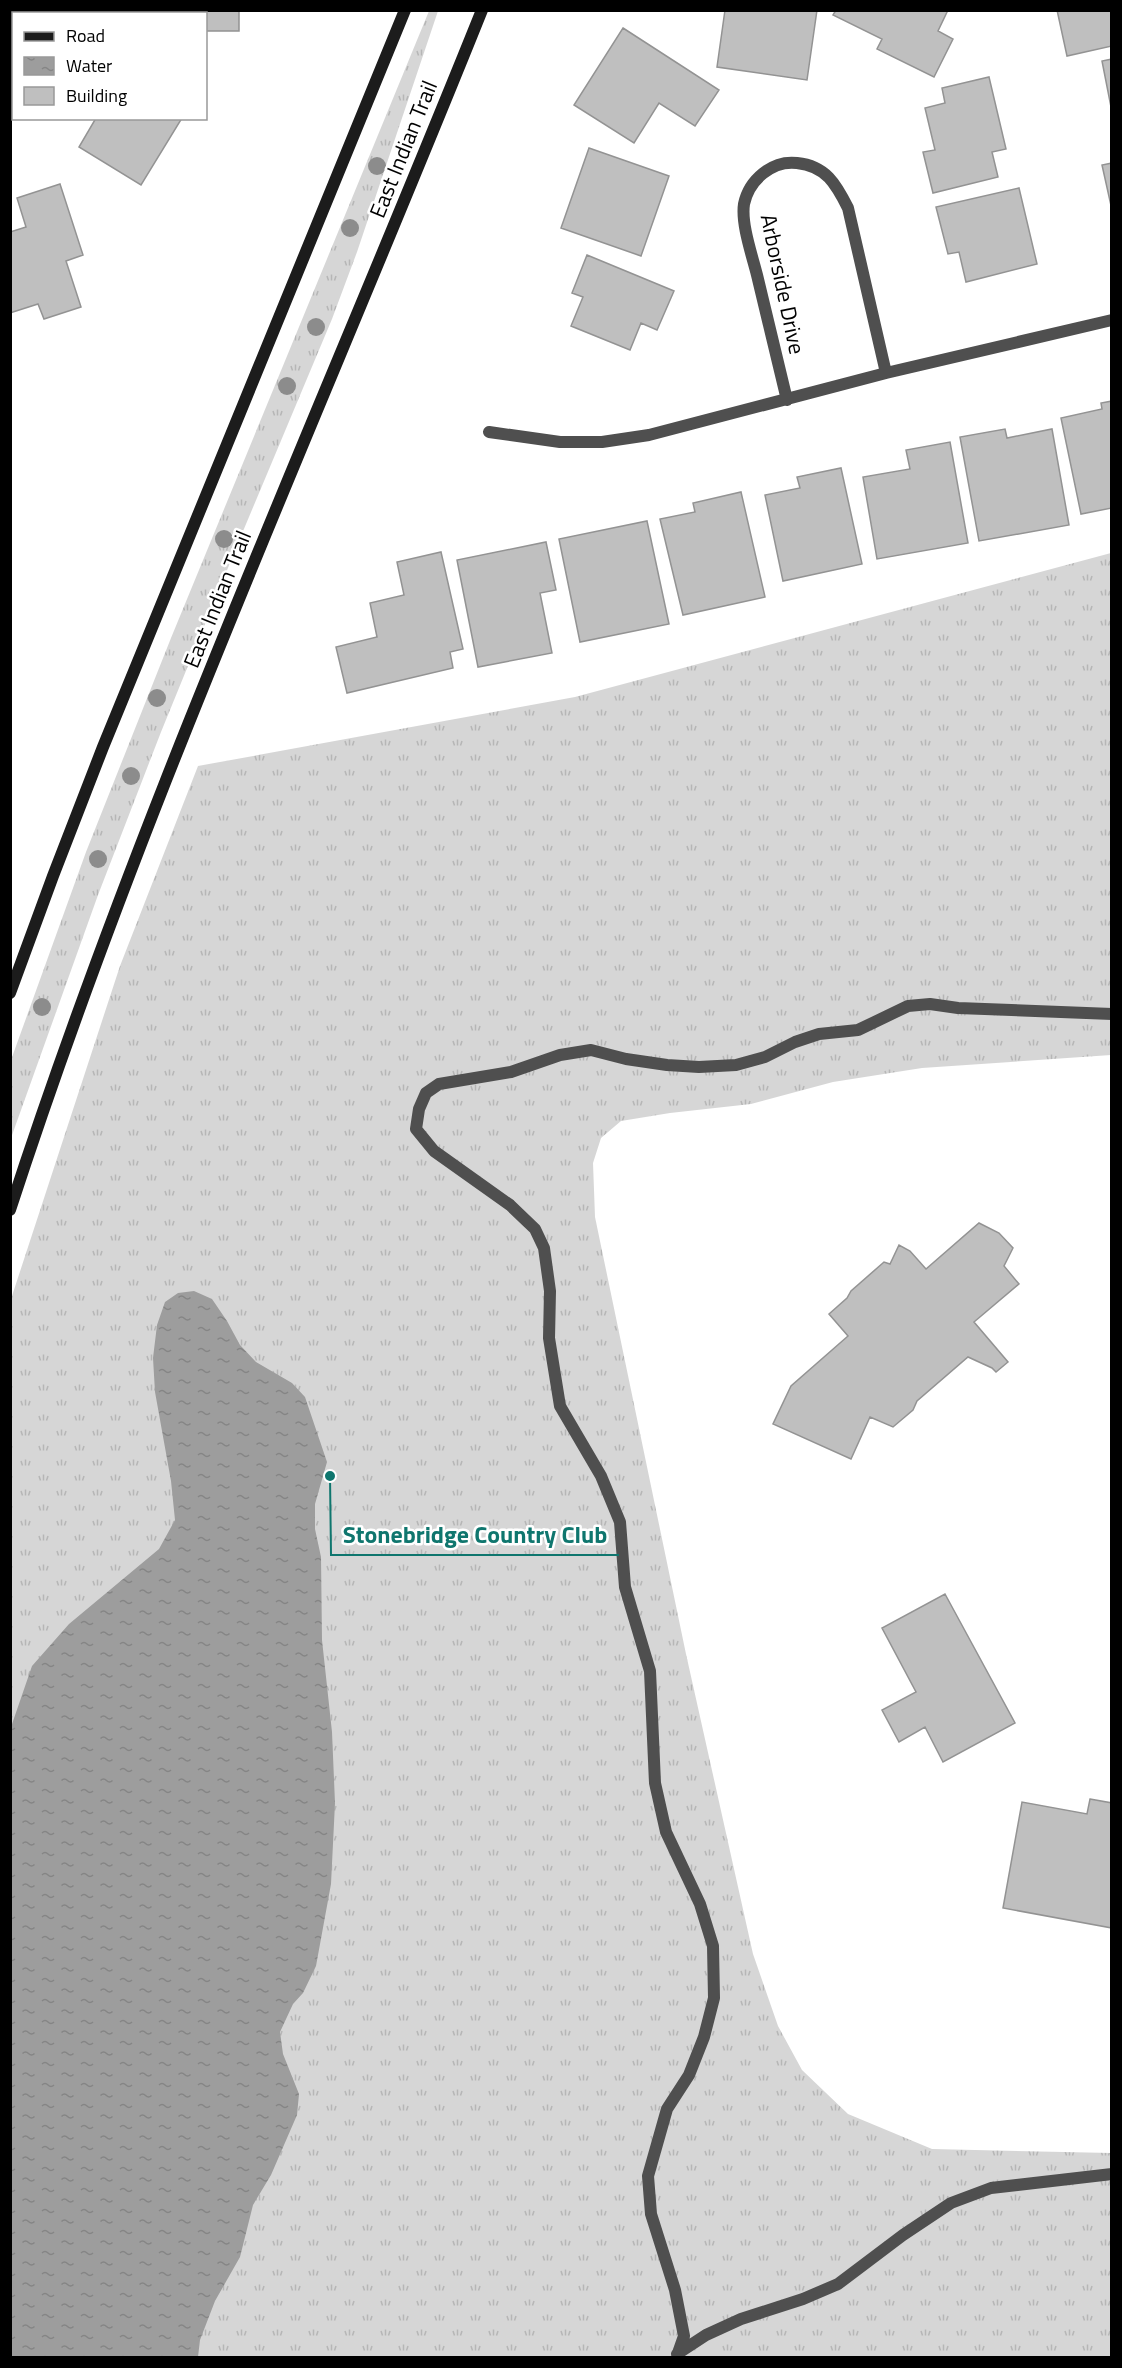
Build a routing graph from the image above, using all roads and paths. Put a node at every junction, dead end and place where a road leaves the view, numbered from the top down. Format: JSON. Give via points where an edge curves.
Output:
{"nodes":[{"id":1,"x":405,"y":10,"type":"edge"},
{"id":2,"x":482,"y":10,"type":"edge"},
{"id":3,"x":1112,"y":320,"type":"edge"},
{"id":4,"x":886,"y":373,"type":"junction"},
{"id":5,"x":787,"y":400,"type":"junction"},
{"id":6,"x":489,"y":432,"type":"dead end"},
{"id":7,"x":10,"y":993,"type":"edge"},
{"id":8,"x":1112,"y":1014,"type":"edge"},
{"id":9,"x":10,"y":1210,"type":"edge"},
{"id":10,"x":1112,"y":2174,"type":"edge"},
{"id":11,"x":676,"y":2355,"type":"edge"}],
"edges":[{"from":1,"to":7,"type":"main road","via":[[103,747]]},
{"from":2,"to":9,"type":"main road","name":"East Indian Trail","via":[[167,778],[50,1089]]},
{"from":3,"to":4,"type":"street"},
{"from":4,"to":5,"type":"street"},
{"from":4,"to":5,"type":"street","name":"Arborside Drive","via":[[848,208],[838,189],[822,170],[795,162],[769,167],[753,182],[744,204],[747,236]]},
{"from":5,"to":6,"type":"street","via":[[649,435],[602,442],[560,442]]},
{"from":8,"to":11,"type":"street","via":[[908,1006],[858,1030],[819,1034],[735,1065],[667,1065],[591,1050],[560,1054],[511,1072],[439,1084],[426,1093],[419,1109],[416,1130],[434,1151],[510,1205],[535,1229],[544,1248],[550,1291],[549,1338],[560,1406],[601,1476],[620,1522],[625,1587],[650,1671],[655,1783],[666,1832],[700,1904],[713,1946],[714,1998],[704,2037],[689,2075],[667,2109],[648,2176],[651,2214],[675,2290],[684,2336]]},
{"from":10,"to":11,"type":"street","via":[[991,2188],[951,2203],[838,2283],[741,2319]]}]}
